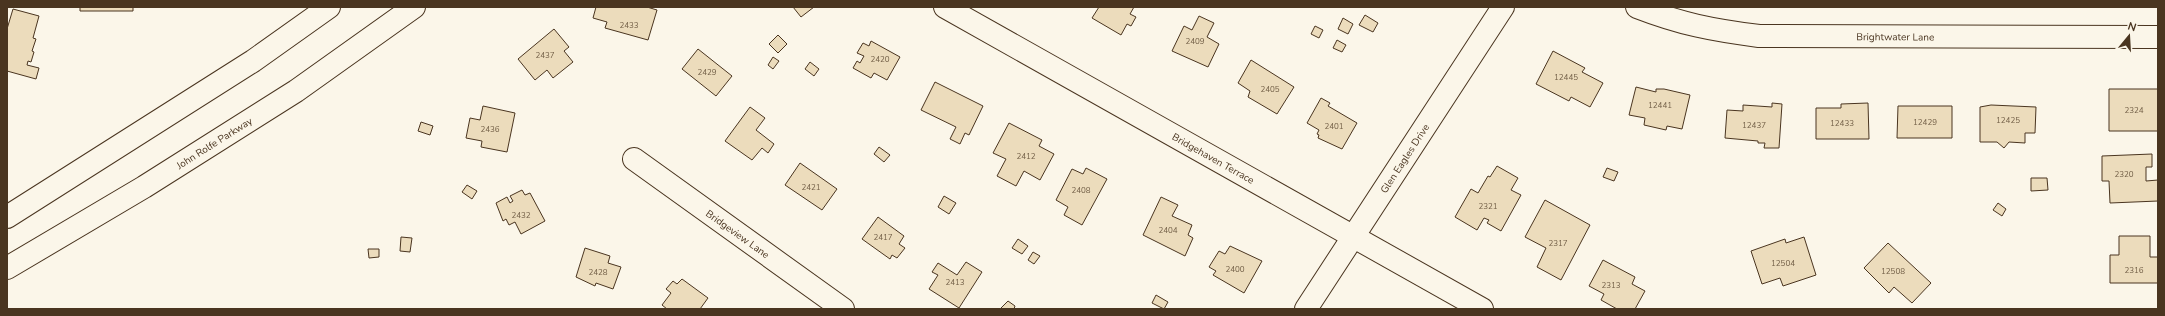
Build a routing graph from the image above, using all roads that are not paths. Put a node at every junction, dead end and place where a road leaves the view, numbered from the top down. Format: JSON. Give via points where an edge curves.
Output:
{"nodes":[{"id":1,"x":330,"y":7,"type":"edge"},
{"id":2,"x":414,"y":7,"type":"edge"},
{"id":3,"x":945,"y":7,"type":"edge"},
{"id":4,"x":1503,"y":7,"type":"edge"},
{"id":5,"x":1637,"y":7,"type":"edge"},
{"id":6,"x":2158,"y":37,"type":"edge"},
{"id":7,"x":634,"y":159,"type":"dead end"},
{"id":8,"x":7,"y":217,"type":"edge"},
{"id":9,"x":1353,"y":237,"type":"junction"},
{"id":10,"x":7,"y":268,"type":"edge"},
{"id":11,"x":843,"y":309,"type":"edge"},
{"id":12,"x":1306,"y":309,"type":"edge"},
{"id":13,"x":1482,"y":309,"type":"edge"}],
"edges":[{"from":1,"to":8,"type":"street","via":[[253,61]]},
{"from":2,"to":10,"type":"street","name":"John Rolfe Parkway","via":[[296,91],[144,187]]},
{"from":3,"to":9,"type":"street","name":"Bridgehaven Terrace"},
{"from":4,"to":9,"type":"street","name":"Glen Eagles Drive"},
{"from":5,"to":6,"type":"street","name":"Brightwater Lane","via":[[1672,21],[1710,30],[1759,36]]},
{"from":7,"to":11,"type":"street","name":"Bridgeview Lane"},
{"from":9,"to":12,"type":"street","name":"Glen Eagles Drive"},
{"from":9,"to":13,"type":"street","name":"Bridgehaven Terrace"}]}
